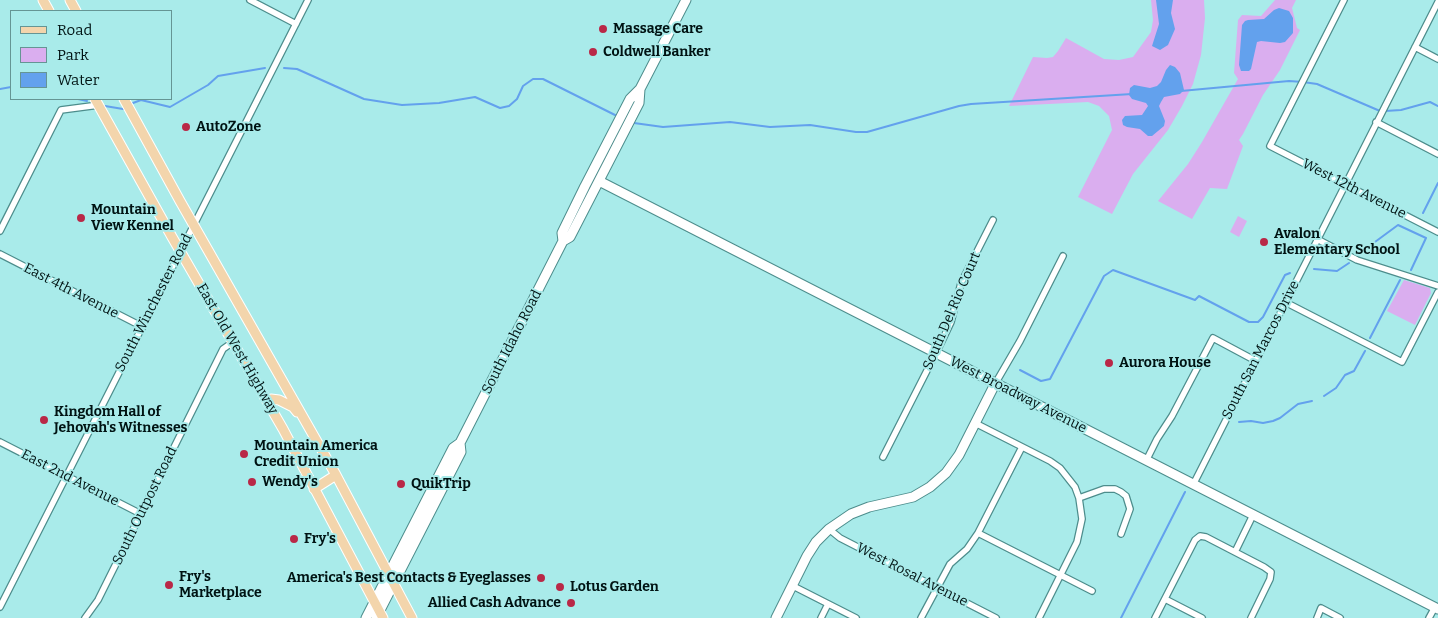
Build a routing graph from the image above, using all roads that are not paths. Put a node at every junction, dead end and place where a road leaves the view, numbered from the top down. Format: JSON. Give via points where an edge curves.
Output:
{"nodes":[{"id":1,"x":250,"y":0,"type":"edge"},
{"id":2,"x":308,"y":0,"type":"edge"},
{"id":3,"x":686,"y":0,"type":"edge"},
{"id":4,"x":1344,"y":0,"type":"edge"},
{"id":5,"x":1438,"y":2,"type":"edge"},
{"id":6,"x":296,"y":24,"type":"junction"},
{"id":7,"x":1415,"y":48,"type":"junction"},
{"id":8,"x":1438,"y":59,"type":"edge"},
{"id":9,"x":125,"y":100,"type":"edge"},
{"id":10,"x":97,"y":102,"type":"edge"},
{"id":11,"x":624,"y":120,"type":"junction"},
{"id":12,"x":1376,"y":122,"type":"junction"},
{"id":13,"x":1438,"y":154,"type":"edge"},
{"id":14,"x":599,"y":181,"type":"junction"},
{"id":15,"x":1345,"y":185,"type":"junction"},
{"id":16,"x":993,"y":220,"type":"dead end"},
{"id":17,"x":193,"y":225,"type":"junction"},
{"id":18,"x":0,"y":231,"type":"edge"},
{"id":19,"x":1438,"y":232,"type":"edge"},
{"id":20,"x":1317,"y":239,"type":"junction"},
{"id":21,"x":563,"y":241,"type":"junction"},
{"id":22,"x":180,"y":252,"type":"junction"},
{"id":23,"x":0,"y":254,"type":"edge"},
{"id":24,"x":1064,"y":256,"type":"dead end"},
{"id":25,"x":1438,"y":286,"type":"edge"},
{"id":26,"x":1438,"y":292,"type":"edge"},
{"id":27,"x":1285,"y":302,"type":"junction"},
{"id":28,"x":143,"y":327,"type":"junction"},
{"id":29,"x":233,"y":342,"type":"junction"},
{"id":30,"x":936,"y":353,"type":"junction"},
{"id":31,"x":1256,"y":361,"type":"junction"},
{"id":32,"x":995,"y":384,"type":"junction"},
{"id":33,"x":267,"y":401,"type":"junction"},
{"id":34,"x":975,"y":424,"type":"junction"},
{"id":35,"x":309,"y":425,"type":"junction"},
{"id":36,"x":0,"y":442,"type":"edge"},
{"id":37,"x":460,"y":443,"type":"junction"},
{"id":38,"x":1022,"y":447,"type":"junction"},
{"id":39,"x":884,"y":457,"type":"dead end"},
{"id":40,"x":1146,"y":461,"type":"junction"},
{"id":41,"x":336,"y":475,"type":"junction"},
{"id":42,"x":67,"y":476,"type":"junction"},
{"id":43,"x":1193,"y":484,"type":"junction"},
{"id":44,"x":314,"y":489,"type":"junction"},
{"id":45,"x":1079,"y":498,"type":"junction"},
{"id":46,"x":141,"y":514,"type":"junction"},
{"id":47,"x":1253,"y":515,"type":"junction"},
{"id":48,"x":829,"y":529,"type":"junction"},
{"id":49,"x":978,"y":533,"type":"junction"},
{"id":50,"x":1121,"y":534,"type":"dead end"},
{"id":51,"x":1235,"y":552,"type":"junction"},
{"id":52,"x":388,"y":574,"type":"junction"},
{"id":53,"x":1061,"y":575,"type":"junction"},
{"id":54,"x":394,"y":584,"type":"junction"},
{"id":55,"x":793,"y":586,"type":"junction"},
{"id":56,"x":936,"y":587,"type":"junction"},
{"id":57,"x":1092,"y":592,"type":"dead end"},
{"id":58,"x":1165,"y":599,"type":"junction"},
{"id":59,"x":374,"y":602,"type":"junction"},
{"id":60,"x":828,"y":604,"type":"junction"},
{"id":61,"x":0,"y":607,"type":"edge"},
{"id":62,"x":1436,"y":608,"type":"edge"},
{"id":63,"x":380,"y":616,"type":"edge"},
{"id":64,"x":85,"y":618,"type":"edge"},
{"id":65,"x":366,"y":618,"type":"edge"},
{"id":66,"x":412,"y":618,"type":"edge"},
{"id":67,"x":776,"y":618,"type":"edge"},
{"id":68,"x":821,"y":618,"type":"edge"},
{"id":69,"x":856,"y":618,"type":"edge"},
{"id":70,"x":921,"y":618,"type":"edge"},
{"id":71,"x":996,"y":618,"type":"edge"},
{"id":72,"x":1039,"y":618,"type":"edge"},
{"id":73,"x":1155,"y":618,"type":"edge"},
{"id":74,"x":1202,"y":618,"type":"edge"},
{"id":75,"x":1251,"y":618,"type":"edge"},
{"id":76,"x":1316,"y":618,"type":"edge"},
{"id":77,"x":1340,"y":618,"type":"edge"},
{"id":78,"x":1429,"y":618,"type":"edge"}],
"edges":[{"from":1,"to":6,"type":"street"},
{"from":2,"to":6,"type":"street","name":"South Winchester Road"},
{"from":3,"to":11,"type":"main road","name":"South Idaho Road","via":[[640,88],[639,103]]},
{"from":4,"to":15,"type":"street","name":"West 12th Avenue","via":[[1270,146]]},
{"from":5,"to":7,"type":"street","name":"South San Marcos Drive"},
{"from":6,"to":17,"type":"street","name":"South Winchester Road"},
{"from":7,"to":8,"type":"street"},
{"from":7,"to":12,"type":"street","name":"South San Marcos Drive"},
{"from":9,"to":17,"type":"main road","name":"East Old West Highway"},
{"from":10,"to":18,"type":"street","via":[[61,110]]},
{"from":10,"to":22,"type":"main road","name":"East Old West Highway"},
{"from":11,"to":14,"type":"main road","name":"South Idaho Road"},
{"from":11,"to":21,"type":"main road","name":"South Idaho Road","via":[[562,233]]},
{"from":12,"to":13,"type":"street"},
{"from":12,"to":15,"type":"street","name":"South San Marcos Drive"},
{"from":14,"to":21,"type":"main road","name":"South Idaho Road","via":[[570,237]]},
{"from":14,"to":30,"type":"main road","name":"West Broadway Avenue"},
{"from":15,"to":19,"type":"street","name":"West 12th Avenue"},
{"from":15,"to":20,"type":"street","name":"South San Marcos Drive"},
{"from":16,"to":30,"type":"street","name":"South Del Rio Court","via":[[961,283],[951,322]]},
{"from":17,"to":22,"type":"street","name":"South Winchester Road"},
{"from":17,"to":35,"type":"main road","name":"East Old West Highway"},
{"from":20,"to":25,"type":"street","via":[[1357,260]]},
{"from":20,"to":27,"type":"street","name":"South San Marcos Drive"},
{"from":21,"to":37,"type":"main road","name":"South Idaho Road"},
{"from":22,"to":28,"type":"street","name":"South Winchester Road"},
{"from":22,"to":29,"type":"main road","name":"East Old West Highway"},
{"from":23,"to":28,"type":"street","name":"East 4th Avenue"},
{"from":24,"to":32,"type":"street"},
{"from":26,"to":27,"type":"street","via":[[1402,362]]},
{"from":27,"to":31,"type":"street","name":"South San Marcos Drive"},
{"from":28,"to":42,"type":"street","name":"South Winchester Road"},
{"from":29,"to":33,"type":"main road","name":"East Old West Highway"},
{"from":29,"to":46,"type":"street","name":"South Outpost Road","via":[[223,349]]},
{"from":30,"to":32,"type":"main road","name":"West Broadway Avenue"},
{"from":30,"to":39,"type":"street","name":"South Del Rio Court"},
{"from":31,"to":40,"type":"street","via":[[1213,338]]},
{"from":31,"to":43,"type":"street","name":"South San Marcos Drive"},
{"from":32,"to":34,"type":"main road"},
{"from":32,"to":40,"type":"main road","name":"West Broadway Avenue"},
{"from":33,"to":35,"type":"main road","via":[[275,399],[289,404]]},
{"from":33,"to":44,"type":"main road","name":"East Old West Highway"},
{"from":34,"to":38,"type":"street"},
{"from":34,"to":48,"type":"main road","via":[[955,461],[930,487],[905,500],[851,514]]},
{"from":35,"to":41,"type":"main road","name":"East Old West Highway"},
{"from":36,"to":42,"type":"street","name":"East 2nd Avenue"},
{"from":37,"to":52,"type":"main road","name":"South Idaho Road","via":[[453,448]]},
{"from":37,"to":54,"type":"main road","name":"South Idaho Road","via":[[461,452]]},
{"from":38,"to":45,"type":"street","via":[[1060,468],[1072,482]]},
{"from":38,"to":49,"type":"street"},
{"from":40,"to":43,"type":"main road","name":"West Broadway Avenue"},
{"from":41,"to":44,"type":"main road"},
{"from":41,"to":52,"type":"main road","name":"East Old West Highway"},
{"from":42,"to":46,"type":"street","name":"East 2nd Avenue"},
{"from":42,"to":61,"type":"street","name":"South Winchester Road"},
{"from":43,"to":47,"type":"main road","name":"West Broadway Avenue"},
{"from":44,"to":59,"type":"main road","name":"East Old West Highway"},
{"from":45,"to":50,"type":"street","via":[[1115,488],[1126,496],[1130,509]]},
{"from":45,"to":53,"type":"street","via":[[1081,530]]},
{"from":46,"to":64,"type":"street","name":"South Outpost Road","via":[[98,600]]},
{"from":47,"to":51,"type":"street"},
{"from":47,"to":62,"type":"main road","name":"West Broadway Avenue"},
{"from":48,"to":55,"type":"main road","via":[[807,556]]},
{"from":48,"to":56,"type":"street","name":"West Rosal Avenue","via":[[840,538]]},
{"from":49,"to":53,"type":"street"},
{"from":49,"to":56,"type":"street","via":[[967,549],[950,564]]},
{"from":51,"to":58,"type":"street","via":[[1200,536]]},
{"from":51,"to":75,"type":"street","via":[[1270,572],[1270,579]]},
{"from":52,"to":54,"type":"main road","name":"East Old West Highway"},
{"from":52,"to":59,"type":"main road","name":"South Idaho Road"},
{"from":53,"to":57,"type":"street"},
{"from":53,"to":72,"type":"street"},
{"from":54,"to":63,"type":"main road","name":"South Idaho Road"},
{"from":54,"to":66,"type":"main road","name":"East Old West Highway"},
{"from":55,"to":60,"type":"street"},
{"from":55,"to":67,"type":"main road"},
{"from":56,"to":70,"type":"street"},
{"from":56,"to":71,"type":"street","name":"West Rosal Avenue"},
{"from":58,"to":73,"type":"street"},
{"from":58,"to":74,"type":"street"},
{"from":59,"to":63,"type":"main road","name":"East Old West Highway"},
{"from":59,"to":65,"type":"main road","name":"South Idaho Road"},
{"from":60,"to":68,"type":"street"},
{"from":60,"to":69,"type":"street"},
{"from":62,"to":78,"type":"street"},
{"from":76,"to":77,"type":"street","via":[[1321,608]]}]}
